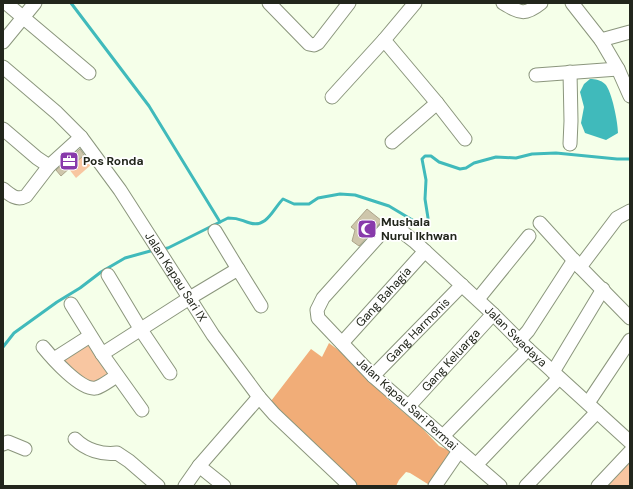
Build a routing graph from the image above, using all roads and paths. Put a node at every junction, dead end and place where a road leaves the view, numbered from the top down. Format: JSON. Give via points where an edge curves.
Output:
{"nodes":[{"id":1,"x":6,"y":3,"type":"edge"},
{"id":2,"x":35,"y":3,"type":"edge"},
{"id":3,"x":270,"y":3,"type":"edge"},
{"id":4,"x":415,"y":3,"type":"edge"},
{"id":5,"x":503,"y":3,"type":"edge"},
{"id":6,"x":542,"y":3,"type":"edge"},
{"id":7,"x":572,"y":3,"type":"edge"},
{"id":8,"x":347,"y":4,"type":"edge"},
{"id":9,"x":23,"y":18,"type":"junction"},
{"id":10,"x":630,"y":32,"type":"edge"},
{"id":11,"x":384,"y":40,"type":"junction"},
{"id":12,"x":601,"y":40,"type":"junction"},
{"id":13,"x":3,"y":42,"type":"edge"},
{"id":14,"x":3,"y":67,"type":"edge"},
{"id":15,"x":618,"y":69,"type":"junction"},
{"id":16,"x":570,"y":72,"type":"junction"},
{"id":17,"x":89,"y":73,"type":"dead end"},
{"id":18,"x":536,"y":75,"type":"dead end"},
{"id":19,"x":630,"y":96,"type":"edge"},
{"id":20,"x":332,"y":97,"type":"dead end"},
{"id":21,"x":437,"y":103,"type":"junction"},
{"id":22,"x":3,"y":129,"type":"edge"},
{"id":23,"x":81,"y":137,"type":"junction"},
{"id":24,"x":464,"y":139,"type":"dead end"},
{"id":25,"x":392,"y":142,"type":"dead end"},
{"id":26,"x":570,"y":144,"type":"dead end"},
{"id":27,"x":49,"y":166,"type":"junction"},
{"id":28,"x":3,"y":189,"type":"edge"},
{"id":29,"x":630,"y":211,"type":"edge"},
{"id":30,"x":540,"y":223,"type":"dead end"},
{"id":31,"x":215,"y":231,"type":"dead end"},
{"id":32,"x":529,"y":236,"type":"dead end"},
{"id":33,"x":425,"y":251,"type":"junction"},
{"id":34,"x":577,"y":264,"type":"junction"},
{"id":35,"x":238,"y":269,"type":"junction"},
{"id":36,"x":108,"y":275,"type":"dead end"},
{"id":37,"x":462,"y":285,"type":"junction"},
{"id":38,"x":603,"y":289,"type":"junction"},
{"id":39,"x":188,"y":298,"type":"junction"},
{"id":40,"x":478,"y":299,"type":"junction"},
{"id":41,"x":71,"y":304,"type":"dead end"},
{"id":42,"x":261,"y":306,"type":"dead end"},
{"id":43,"x":318,"y":313,"type":"joint"},
{"id":44,"x":493,"y":314,"type":"junction"},
{"id":45,"x":630,"y":318,"type":"edge"},
{"id":46,"x":141,"y":330,"type":"junction"},
{"id":47,"x":90,"y":336,"type":"junction"},
{"id":48,"x":630,"y":340,"type":"edge"},
{"id":49,"x":342,"y":343,"type":"junction"},
{"id":50,"x":523,"y":345,"type":"junction"},
{"id":51,"x":43,"y":347,"type":"dead end"},
{"id":52,"x":102,"y":354,"type":"junction"},
{"id":53,"x":54,"y":359,"type":"junction"},
{"id":54,"x":170,"y":373,"type":"dead end"},
{"id":55,"x":556,"y":375,"type":"junction"},
{"id":56,"x":118,"y":376,"type":"junction"},
{"id":57,"x":373,"y":376,"type":"junction"},
{"id":58,"x":259,"y":397,"type":"junction"},
{"id":59,"x":409,"y":406,"type":"junction"},
{"id":60,"x":593,"y":408,"type":"junction"},
{"id":61,"x":142,"y":410,"type":"dead end"},
{"id":62,"x":443,"y":436,"type":"junction"},
{"id":63,"x":75,"y":439,"type":"dead end"},
{"id":64,"x":630,"y":442,"type":"edge"},
{"id":65,"x":3,"y":444,"type":"edge"},
{"id":66,"x":25,"y":449,"type":"dead end"},
{"id":67,"x":460,"y":451,"type":"junction"},
{"id":68,"x":630,"y":452,"type":"edge"},
{"id":69,"x":476,"y":465,"type":"junction"},
{"id":70,"x":199,"y":466,"type":"junction"},
{"id":71,"x":158,"y":486,"type":"edge"},
{"id":72,"x":185,"y":486,"type":"edge"},
{"id":73,"x":224,"y":486,"type":"edge"},
{"id":74,"x":350,"y":486,"type":"edge"},
{"id":75,"x":435,"y":486,"type":"edge"},
{"id":76,"x":500,"y":486,"type":"edge"},
{"id":77,"x":526,"y":486,"type":"edge"},
{"id":78,"x":598,"y":486,"type":"edge"}],
"edges":[{"from":1,"to":9,"type":"street"},
{"from":2,"to":9,"type":"street"},
{"from":3,"to":8,"type":"street","via":[[312,45],[318,43]]},
{"from":4,"to":11,"type":"street"},
{"from":5,"to":6,"type":"street","via":[[524,12]]},
{"from":7,"to":12,"type":"street"},
{"from":9,"to":13,"type":"street"},
{"from":9,"to":17,"type":"street"},
{"from":10,"to":12,"type":"street"},
{"from":11,"to":20,"type":"street"},
{"from":11,"to":21,"type":"street"},
{"from":12,"to":15,"type":"street"},
{"from":14,"to":23,"type":"street","name":"Jalan Kapau Sari IX","via":[[58,113]]},
{"from":15,"to":16,"type":"street"},
{"from":15,"to":19,"type":"street"},
{"from":16,"to":18,"type":"street"},
{"from":16,"to":26,"type":"street"},
{"from":21,"to":24,"type":"street"},
{"from":21,"to":25,"type":"street"},
{"from":22,"to":27,"type":"street"},
{"from":23,"to":27,"type":"street"},
{"from":23,"to":39,"type":"street","name":"Jalan Kapau Sari IX","via":[[120,190]]},
{"from":27,"to":28,"type":"street","via":[[26,196],[15,198]]},
{"from":29,"to":34,"type":"street","via":[[617,218]]},
{"from":30,"to":34,"type":"street"},
{"from":31,"to":35,"type":"street"},
{"from":32,"to":40,"type":"street"},
{"from":33,"to":37,"type":"street","name":"Jalan Swadaya"},
{"from":33,"to":43,"type":"street","name":"Jalan Swadaya","via":[[396,227],[386,228],[325,295],[320,302]]},
{"from":33,"to":49,"type":"street","name":"Gang Bahagia"},
{"from":34,"to":38,"type":"street"},
{"from":34,"to":50,"type":"street","via":[[528,331]]},
{"from":35,"to":39,"type":"street"},
{"from":35,"to":42,"type":"street"},
{"from":36,"to":46,"type":"street"},
{"from":37,"to":40,"type":"street","name":"Jalan Swadaya"},
{"from":37,"to":57,"type":"street","name":"Gang Harmonis"},
{"from":38,"to":45,"type":"street"},
{"from":38,"to":55,"type":"street"},
{"from":39,"to":46,"type":"street"},
{"from":39,"to":58,"type":"street","name":"Jalan Kapau Sari IX"},
{"from":40,"to":44,"type":"street","name":"Jalan Swadaya"},
{"from":41,"to":47,"type":"street"},
{"from":43,"to":49,"type":"street","name":"Jalan Kapau Sari Permai"},
{"from":44,"to":50,"type":"street","name":"Jalan Swadaya"},
{"from":44,"to":59,"type":"street","name":"Gang Keluarga"},
{"from":46,"to":52,"type":"street"},
{"from":46,"to":54,"type":"street"},
{"from":47,"to":52,"type":"street"},
{"from":47,"to":53,"type":"street"},
{"from":48,"to":60,"type":"street"},
{"from":49,"to":57,"type":"street","name":"Jalan Kapau Sari Permai"},
{"from":50,"to":55,"type":"street","name":"Jalan Swadaya"},
{"from":50,"to":62,"type":"street"},
{"from":51,"to":53,"type":"street"},
{"from":52,"to":56,"type":"street"},
{"from":53,"to":56,"type":"street","via":[[86,386],[96,388]]},
{"from":55,"to":60,"type":"street","name":"Jalan Swadaya"},
{"from":55,"to":69,"type":"street"},
{"from":56,"to":61,"type":"street"},
{"from":57,"to":59,"type":"street","name":"Jalan Kapau Sari Permai"},
{"from":58,"to":70,"type":"street"},
{"from":58,"to":74,"type":"street","name":"Jalan Kapau Sari IX"},
{"from":59,"to":62,"type":"street","name":"Jalan Kapau Sari Permai"},
{"from":60,"to":64,"type":"street","name":"Jalan Swadaya"},
{"from":60,"to":77,"type":"street"},
{"from":62,"to":67,"type":"street","name":"Jalan Kapau Sari Permai"},
{"from":63,"to":71,"type":"street","via":[[81,446],[92,450],[117,453]]},
{"from":65,"to":66,"type":"street","via":[[8,442]]},
{"from":67,"to":69,"type":"street","name":"Jalan Kapau Sari Permai"},
{"from":67,"to":75,"type":"street"},
{"from":68,"to":78,"type":"street"},
{"from":69,"to":76,"type":"street","name":"Jalan Kapau Sari Permai"},
{"from":70,"to":72,"type":"street"},
{"from":70,"to":73,"type":"street"}]}
